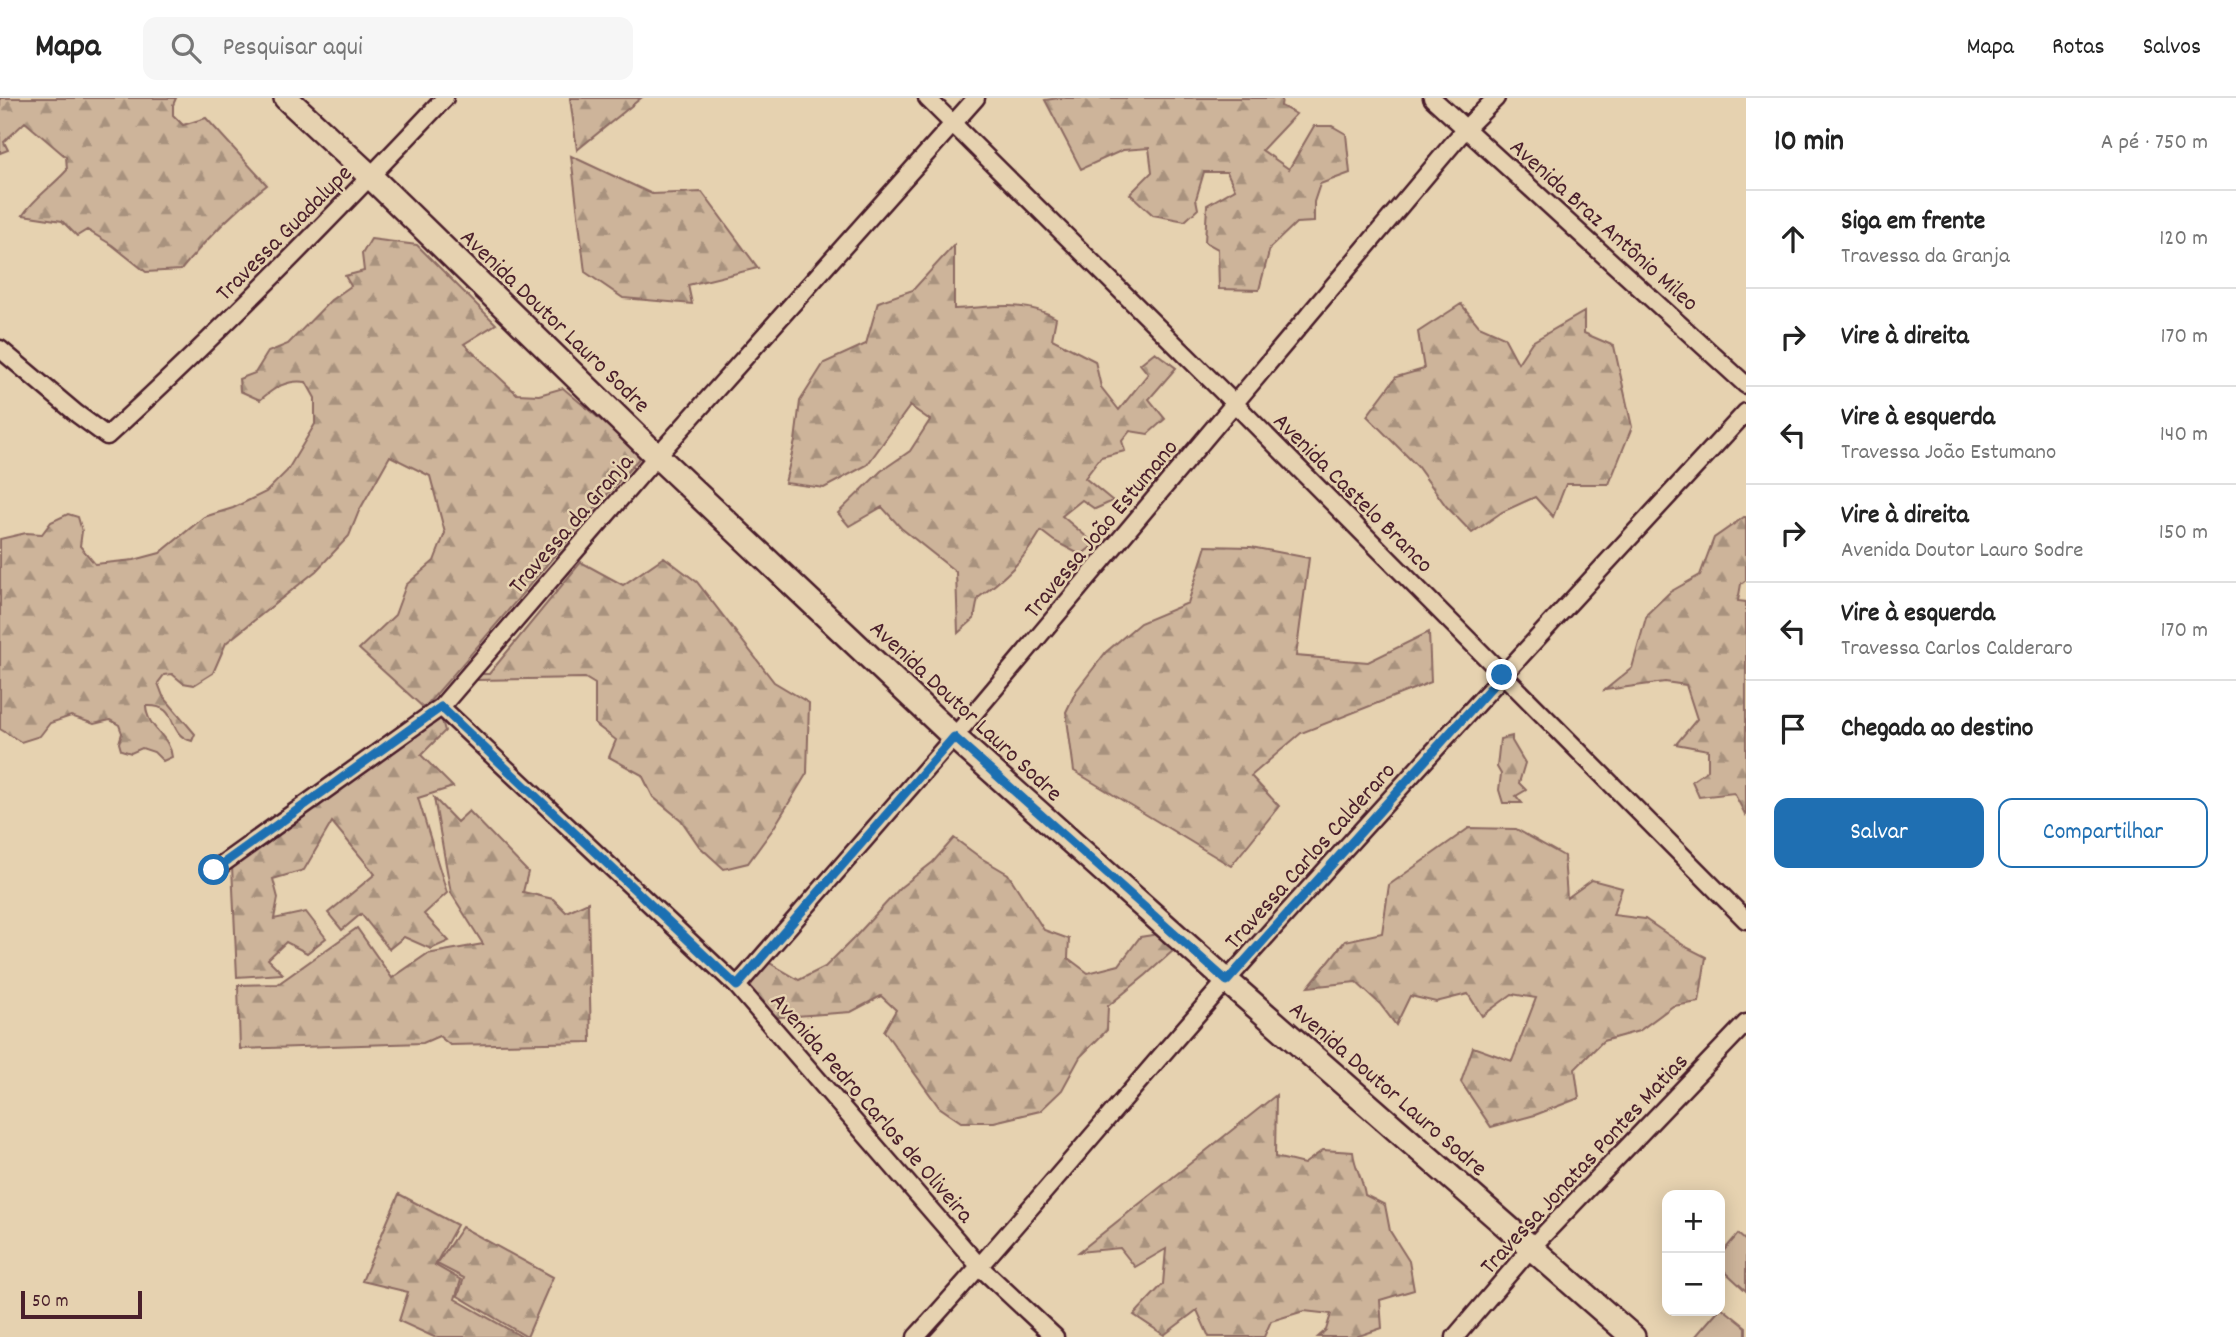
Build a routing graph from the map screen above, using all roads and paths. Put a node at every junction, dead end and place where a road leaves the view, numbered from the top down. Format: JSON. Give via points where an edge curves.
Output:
{"nodes":[{"id":1,"x":286,"y":98,"type":"edge"},
{"id":2,"x":446,"y":98,"type":"edge"},
{"id":3,"x":927,"y":98,"type":"edge"},
{"id":4,"x":976,"y":98,"type":"edge"},
{"id":5,"x":1432,"y":98,"type":"edge"},
{"id":6,"x":1496,"y":98,"type":"edge"},
{"id":7,"x":953,"y":124,"type":"junction"},
{"id":8,"x":1466,"y":128,"type":"junction"},
{"id":9,"x":371,"y":177,"type":"junction"},
{"id":10,"x":0,"y":349,"type":"edge"},
{"id":11,"x":1746,"y":385,"type":"edge"},
{"id":12,"x":1235,"y":404,"type":"junction"},
{"id":13,"x":1746,"y":412,"type":"edge"},
{"id":14,"x":657,"y":456,"type":"junction"},
{"id":15,"x":1502,"y":675,"type":"junction"},
{"id":16,"x":441,"y":707,"type":"junction"},
{"id":17,"x":954,"y":737,"type":"junction"},
{"id":18,"x":214,"y":870,"type":"dead end"},
{"id":19,"x":1746,"y":920,"type":"edge"},
{"id":20,"x":1227,"y":981,"type":"junction"},
{"id":21,"x":737,"y":986,"type":"junction"},
{"id":22,"x":1746,"y":1023,"type":"edge"},
{"id":23,"x":1531,"y":1248,"type":"junction"},
{"id":24,"x":981,"y":1267,"type":"junction"},
{"id":25,"x":916,"y":1337,"type":"edge"},
{"id":26,"x":1055,"y":1337,"type":"edge"},
{"id":27,"x":1455,"y":1337,"type":"edge"},
{"id":28,"x":1633,"y":1337,"type":"edge"}],
"edges":[{"from":1,"to":9,"type":"street","name":"Avenida Doutor Lauro Sodre"},
{"from":2,"to":9,"type":"street","name":"Travessa Guadalupe"},
{"from":3,"to":7,"type":"street","name":"Avenida Castelo Branco"},
{"from":4,"to":7,"type":"street","name":"Travessa da Granja"},
{"from":5,"to":8,"type":"street","name":"Avenida Braz Antônio Mileo"},
{"from":6,"to":8,"type":"street","name":"Travessa João Estumano"},
{"from":7,"to":12,"type":"street","name":"Avenida Castelo Branco"},
{"from":7,"to":14,"type":"street","name":"Travessa da Granja"},
{"from":8,"to":11,"type":"street","name":"Avenida Braz Antônio Mileo"},
{"from":8,"to":12,"type":"street","name":"Travessa João Estumano"},
{"from":9,"to":10,"type":"street","name":"Travessa Guadalupe","via":[[107,436]]},
{"from":9,"to":14,"type":"street","name":"Avenida Doutor Lauro Sodre"},
{"from":12,"to":15,"type":"street","name":"Avenida Castelo Branco"},
{"from":12,"to":17,"type":"street","name":"Travessa João Estumano"},
{"from":13,"to":15,"type":"street","name":"Travessa Carlos Calderaro"},
{"from":14,"to":16,"type":"street","name":"Travessa da Granja"},
{"from":14,"to":17,"type":"street","name":"Avenida Doutor Lauro Sodre"},
{"from":15,"to":19,"type":"street","name":"Avenida Castelo Branco"},
{"from":15,"to":20,"type":"street","name":"Travessa Carlos Calderaro"},
{"from":16,"to":18,"type":"street","name":"Travessa da Granja"},
{"from":16,"to":21,"type":"street","name":"Avenida Pedro Carlos de Oliveira"},
{"from":17,"to":20,"type":"street","name":"Avenida Doutor Lauro Sodre"},
{"from":17,"to":21,"type":"street","name":"Travessa João Estumano"},
{"from":20,"to":23,"type":"street","name":"Avenida Doutor Lauro Sodre"},
{"from":20,"to":24,"type":"street","name":"Travessa Carlos Calderaro"},
{"from":21,"to":24,"type":"street","name":"Avenida Pedro Carlos de Oliveira"},
{"from":22,"to":23,"type":"street","name":"Travessa Jonatas Pontes Matias"},
{"from":23,"to":27,"type":"street","name":"Travessa Jonatas Pontes Matias"},
{"from":23,"to":28,"type":"street","name":"Avenida Doutor Lauro Sodre"},
{"from":24,"to":25,"type":"street","name":"Travessa Carlos Calderaro"},
{"from":24,"to":26,"type":"street","name":"Avenida Pedro Carlos de Oliveira"}]}
